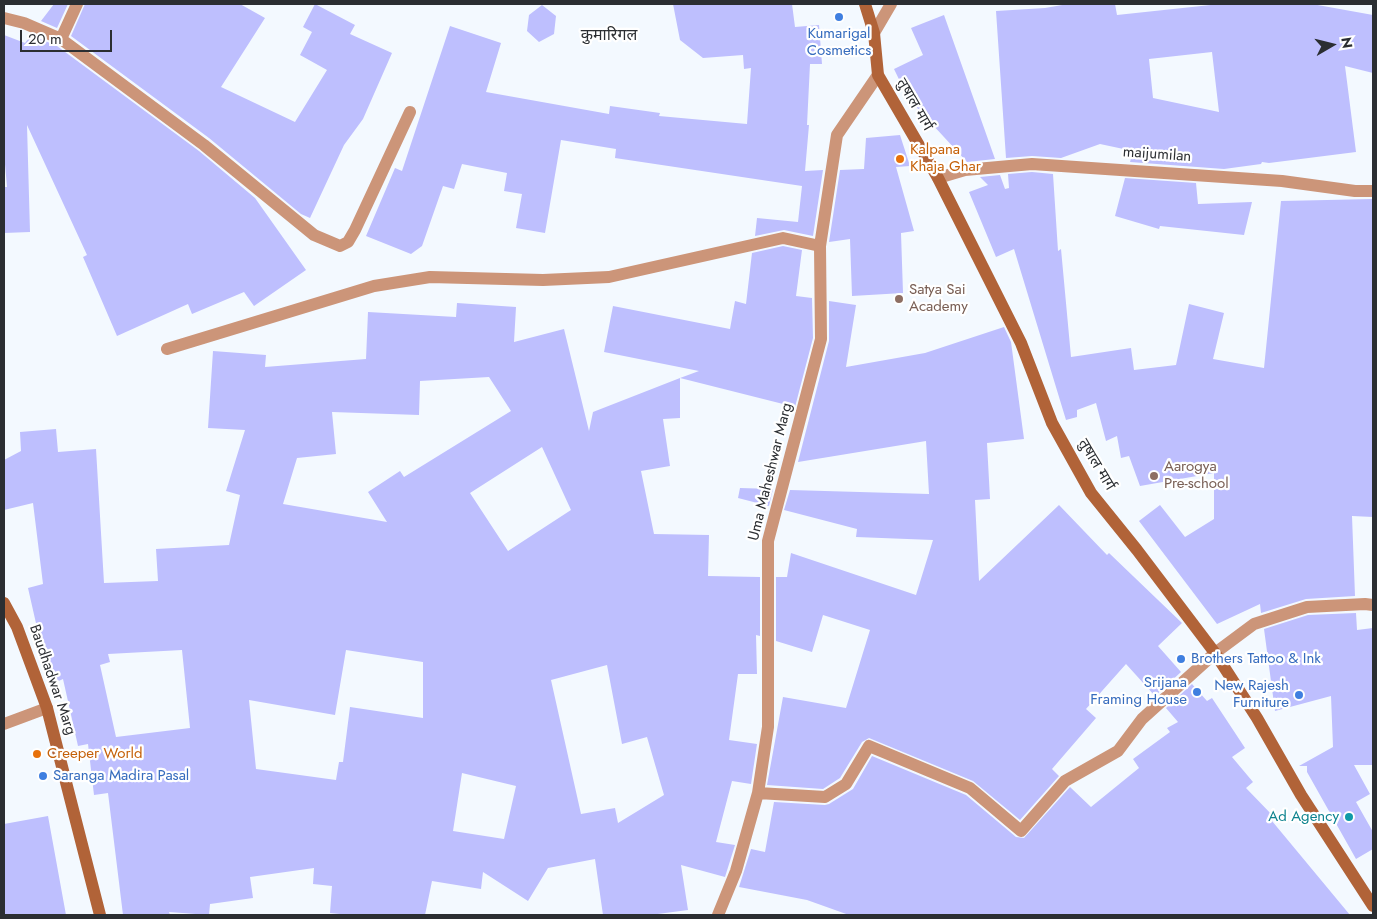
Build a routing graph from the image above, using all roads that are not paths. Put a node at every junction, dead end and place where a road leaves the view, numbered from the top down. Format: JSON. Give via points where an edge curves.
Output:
{"nodes":[{"id":1,"x":77,"y":4,"type":"edge"},
{"id":2,"x":865,"y":4,"type":"edge"},
{"id":3,"x":891,"y":4,"type":"edge"},
{"id":4,"x":4,"y":18,"type":"edge"},
{"id":5,"x":874,"y":33,"type":"junction"},
{"id":6,"x":61,"y":39,"type":"junction"},
{"id":7,"x":878,"y":75,"type":"junction"},
{"id":8,"x":410,"y":112,"type":"dead end"},
{"id":9,"x":938,"y":178,"type":"junction"},
{"id":10,"x":1373,"y":191,"type":"edge"},
{"id":11,"x":820,"y":246,"type":"junction"},
{"id":12,"x":167,"y":349,"type":"dead end"},
{"id":13,"x":4,"y":603,"type":"edge"},
{"id":14,"x":1373,"y":606,"type":"edge"},
{"id":15,"x":1215,"y":653,"type":"junction"},
{"id":16,"x":48,"y":708,"type":"junction"},
{"id":17,"x":4,"y":724,"type":"edge"},
{"id":18,"x":758,"y":793,"type":"junction"},
{"id":19,"x":1373,"y":906,"type":"edge"},
{"id":20,"x":100,"y":915,"type":"edge"},
{"id":21,"x":718,"y":915,"type":"edge"}],
"edges":[{"from":1,"to":6,"type":"street"},
{"from":2,"to":5,"type":"street","name":"तुषाल मार्ग"},
{"from":3,"to":5,"type":"street"},
{"from":4,"to":6,"type":"street"},
{"from":5,"to":7,"type":"street","name":"तुषाल मार्ग"},
{"from":6,"to":8,"type":"street","via":[[204,145],[314,235],[340,246],[348,242],[355,230]]},
{"from":7,"to":9,"type":"street","name":"तुषाल मार्ग"},
{"from":7,"to":11,"type":"street","name":"Uma Maheshwar Marg","via":[[837,135]]},
{"from":9,"to":10,"type":"street","name":"maijumilan","via":[[965,170],[1032,164],[1282,181]]},
{"from":9,"to":15,"type":"street","name":"तुषाल मार्ग","via":[[1021,343],[1052,423],[1091,493]]},
{"from":11,"to":12,"type":"street","via":[[783,238],[609,277],[543,280],[430,277],[374,286]]},
{"from":11,"to":18,"type":"street","name":"Uma Maheshwar Marg","via":[[821,339],[768,541],[768,727]]},
{"from":13,"to":16,"type":"street","name":"Baudhadwar Marg","via":[[17,627]]},
{"from":14,"to":15,"type":"street","via":[[1307,607],[1254,624]]},
{"from":15,"to":18,"type":"street","via":[[1142,719],[1118,751],[1065,781],[1021,831],[970,788],[869,746],[846,784],[825,797]]},
{"from":15,"to":19,"type":"street","name":"तुषाल मार्ग"},
{"from":16,"to":17,"type":"street"},
{"from":16,"to":20,"type":"street","name":"Baudhadwar Marg"},
{"from":18,"to":21,"type":"street","name":"Uma Maheshwar Marg","via":[[736,871]]}]}
